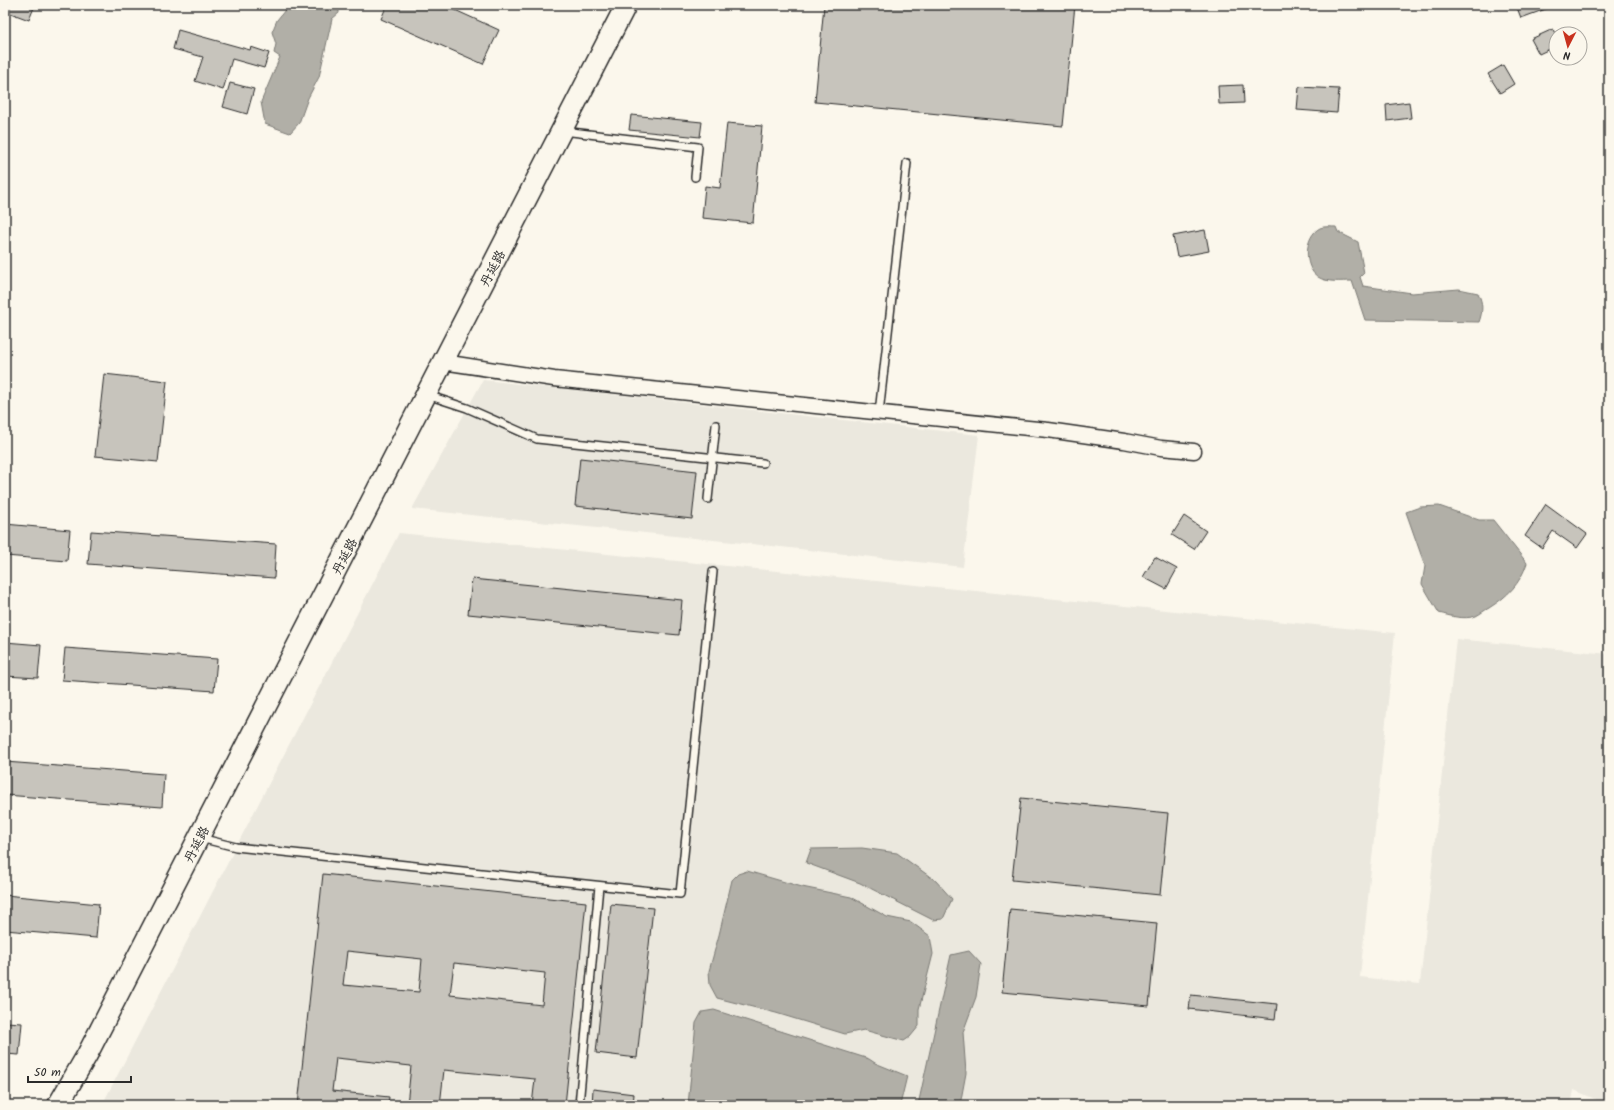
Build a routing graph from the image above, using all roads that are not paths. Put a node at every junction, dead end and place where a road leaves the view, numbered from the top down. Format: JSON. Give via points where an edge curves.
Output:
{"nodes":[{"id":1,"x":626,"y":5,"type":"edge"},
{"id":2,"x":562,"y":130,"type":"junction"},
{"id":3,"x":907,"y":163,"type":"dead end"},
{"id":4,"x":695,"y":177,"type":"dead end"},
{"id":5,"x":443,"y":362,"type":"junction"},
{"id":6,"x":427,"y":394,"type":"junction"},
{"id":7,"x":879,"y":413,"type":"junction"},
{"id":8,"x":716,"y":425,"type":"dead end"},
{"id":9,"x":1194,"y":451,"type":"dead end"},
{"id":10,"x":713,"y":458,"type":"junction"},
{"id":11,"x":763,"y":463,"type":"dead end"},
{"id":12,"x":708,"y":499,"type":"dead end"},
{"id":13,"x":713,"y":572,"type":"dead end"},
{"id":14,"x":199,"y":838,"type":"junction"},
{"id":15,"x":600,"y":886,"type":"junction"},
{"id":16,"x":58,"y":1105,"type":"edge"},
{"id":17,"x":579,"y":1105,"type":"edge"}],
"edges":[{"from":1,"to":2,"type":"main road","name":"丹延路"},
{"from":2,"to":4,"type":"lane","via":[[698,147]]},
{"from":2,"to":5,"type":"main road","name":"丹延路"},
{"from":3,"to":7,"type":"lane"},
{"from":5,"to":6,"type":"main road","name":"丹延路"},
{"from":5,"to":7,"type":"street","via":[[554,379]]},
{"from":6,"to":10,"type":"lane","via":[[467,408],[538,439]]},
{"from":6,"to":14,"type":"main road","name":"丹延路"},
{"from":7,"to":9,"type":"street","via":[[1048,430]]},
{"from":8,"to":10,"type":"lane"},
{"from":10,"to":11,"type":"lane"},
{"from":10,"to":12,"type":"lane"},
{"from":13,"to":15,"type":"lane","via":[[680,894]]},
{"from":14,"to":15,"type":"lane","via":[[236,847]]},
{"from":14,"to":16,"type":"main road","name":"丹延路","via":[[87,1055]]},
{"from":15,"to":17,"type":"lane"}]}
